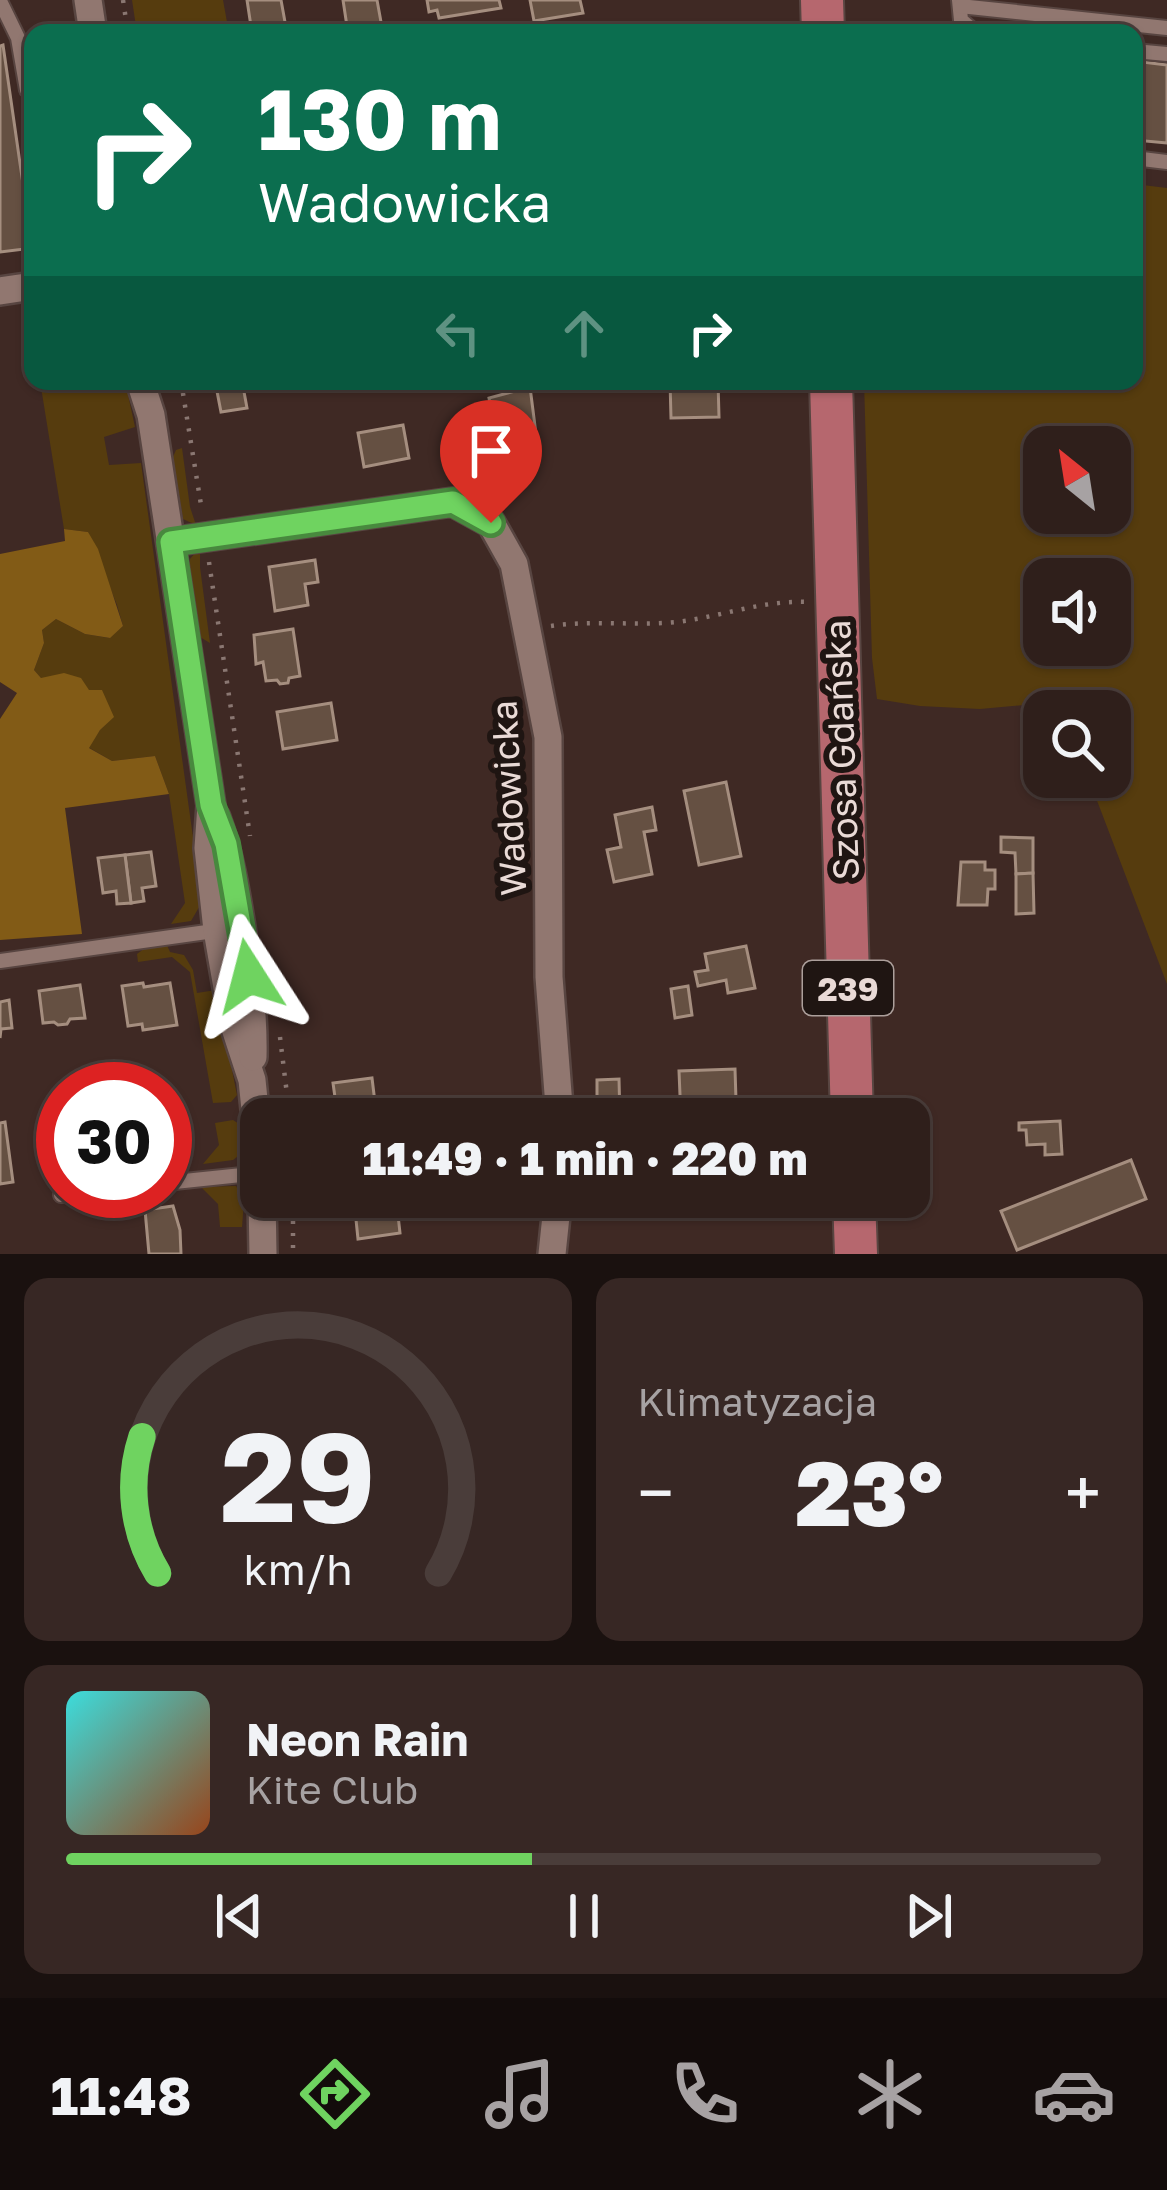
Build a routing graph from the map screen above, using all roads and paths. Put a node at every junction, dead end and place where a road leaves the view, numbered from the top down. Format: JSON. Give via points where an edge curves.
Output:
{"nodes":[{"id":1,"x":0,"y":1,"type":"edge"},
{"id":2,"x":960,"y":3,"type":"edge"},
{"id":3,"x":1134,"y":24,"type":"edge"},
{"id":4,"x":24,"y":72,"type":"edge"},
{"id":5,"x":143,"y":390,"type":"edge"},
{"id":6,"x":152,"y":390,"type":"edge"},
{"id":7,"x":182,"y":390,"type":"edge"},
{"id":8,"x":831,"y":390,"type":"edge"},
{"id":9,"x":151,"y":416,"type":"junction"},
{"id":10,"x":204,"y":516,"type":"dead end"},
{"id":11,"x":171,"y":542,"type":"junction"},
{"id":12,"x":210,"y":551,"type":"dead end"},
{"id":13,"x":837,"y":603,"type":"junction"},
{"id":14,"x":529,"y":630,"type":"junction"},
{"id":15,"x":244,"y":802,"type":"dead end"},
{"id":16,"x":229,"y":928,"type":"junction"},
{"id":17,"x":0,"y":961,"type":"edge"},
{"id":18,"x":254,"y":1098,"type":"edge"},
{"id":19,"x":558,"y":1098,"type":"edge"},
{"id":20,"x":851,"y":1098,"type":"edge"},
{"id":21,"x":240,"y":1173,"type":"edge"},
{"id":22,"x":192,"y":1179,"type":"edge"},
{"id":23,"x":262,"y":1218,"type":"edge"},
{"id":24,"x":292,"y":1218,"type":"edge"},
{"id":25,"x":556,"y":1218,"type":"edge"},
{"id":26,"x":855,"y":1218,"type":"edge"},
{"id":27,"x":263,"y":1254,"type":"edge"},
{"id":28,"x":293,"y":1254,"type":"edge"},
{"id":29,"x":552,"y":1254,"type":"edge"},
{"id":30,"x":856,"y":1254,"type":"edge"}],
"edges":[{"from":1,"to":4,"type":"lane"},
{"from":2,"to":3,"type":"lane"},
{"from":5,"to":9,"type":"street"},
{"from":6,"to":9,"type":"street"},
{"from":7,"to":10,"type":"path"},
{"from":8,"to":13,"type":"main road","name":"Szosa Gdańska","number":"239"},
{"from":9,"to":11,"type":"street"},
{"from":11,"to":14,"type":"street","name":"Wadowicka","via":[[453,502],[491,523],[514,564]]},
{"from":11,"to":16,"type":"street","via":[[211,805],[226,844]]},
{"from":12,"to":15,"type":"path"},
{"from":13,"to":14,"type":"path"},
{"from":13,"to":20,"type":"main road","name":"Szosa Gdańska","number":"239"},
{"from":14,"to":19,"type":"street","name":"Wadowicka","via":[[548,737]]},
{"from":16,"to":17,"type":"lane"},
{"from":16,"to":18,"type":"street","via":[[254,1018]]},
{"from":21,"to":22,"type":"lane"},
{"from":23,"to":27,"type":"street"},
{"from":24,"to":28,"type":"path"},
{"from":25,"to":29,"type":"street"},
{"from":26,"to":30,"type":"main road"}]}
